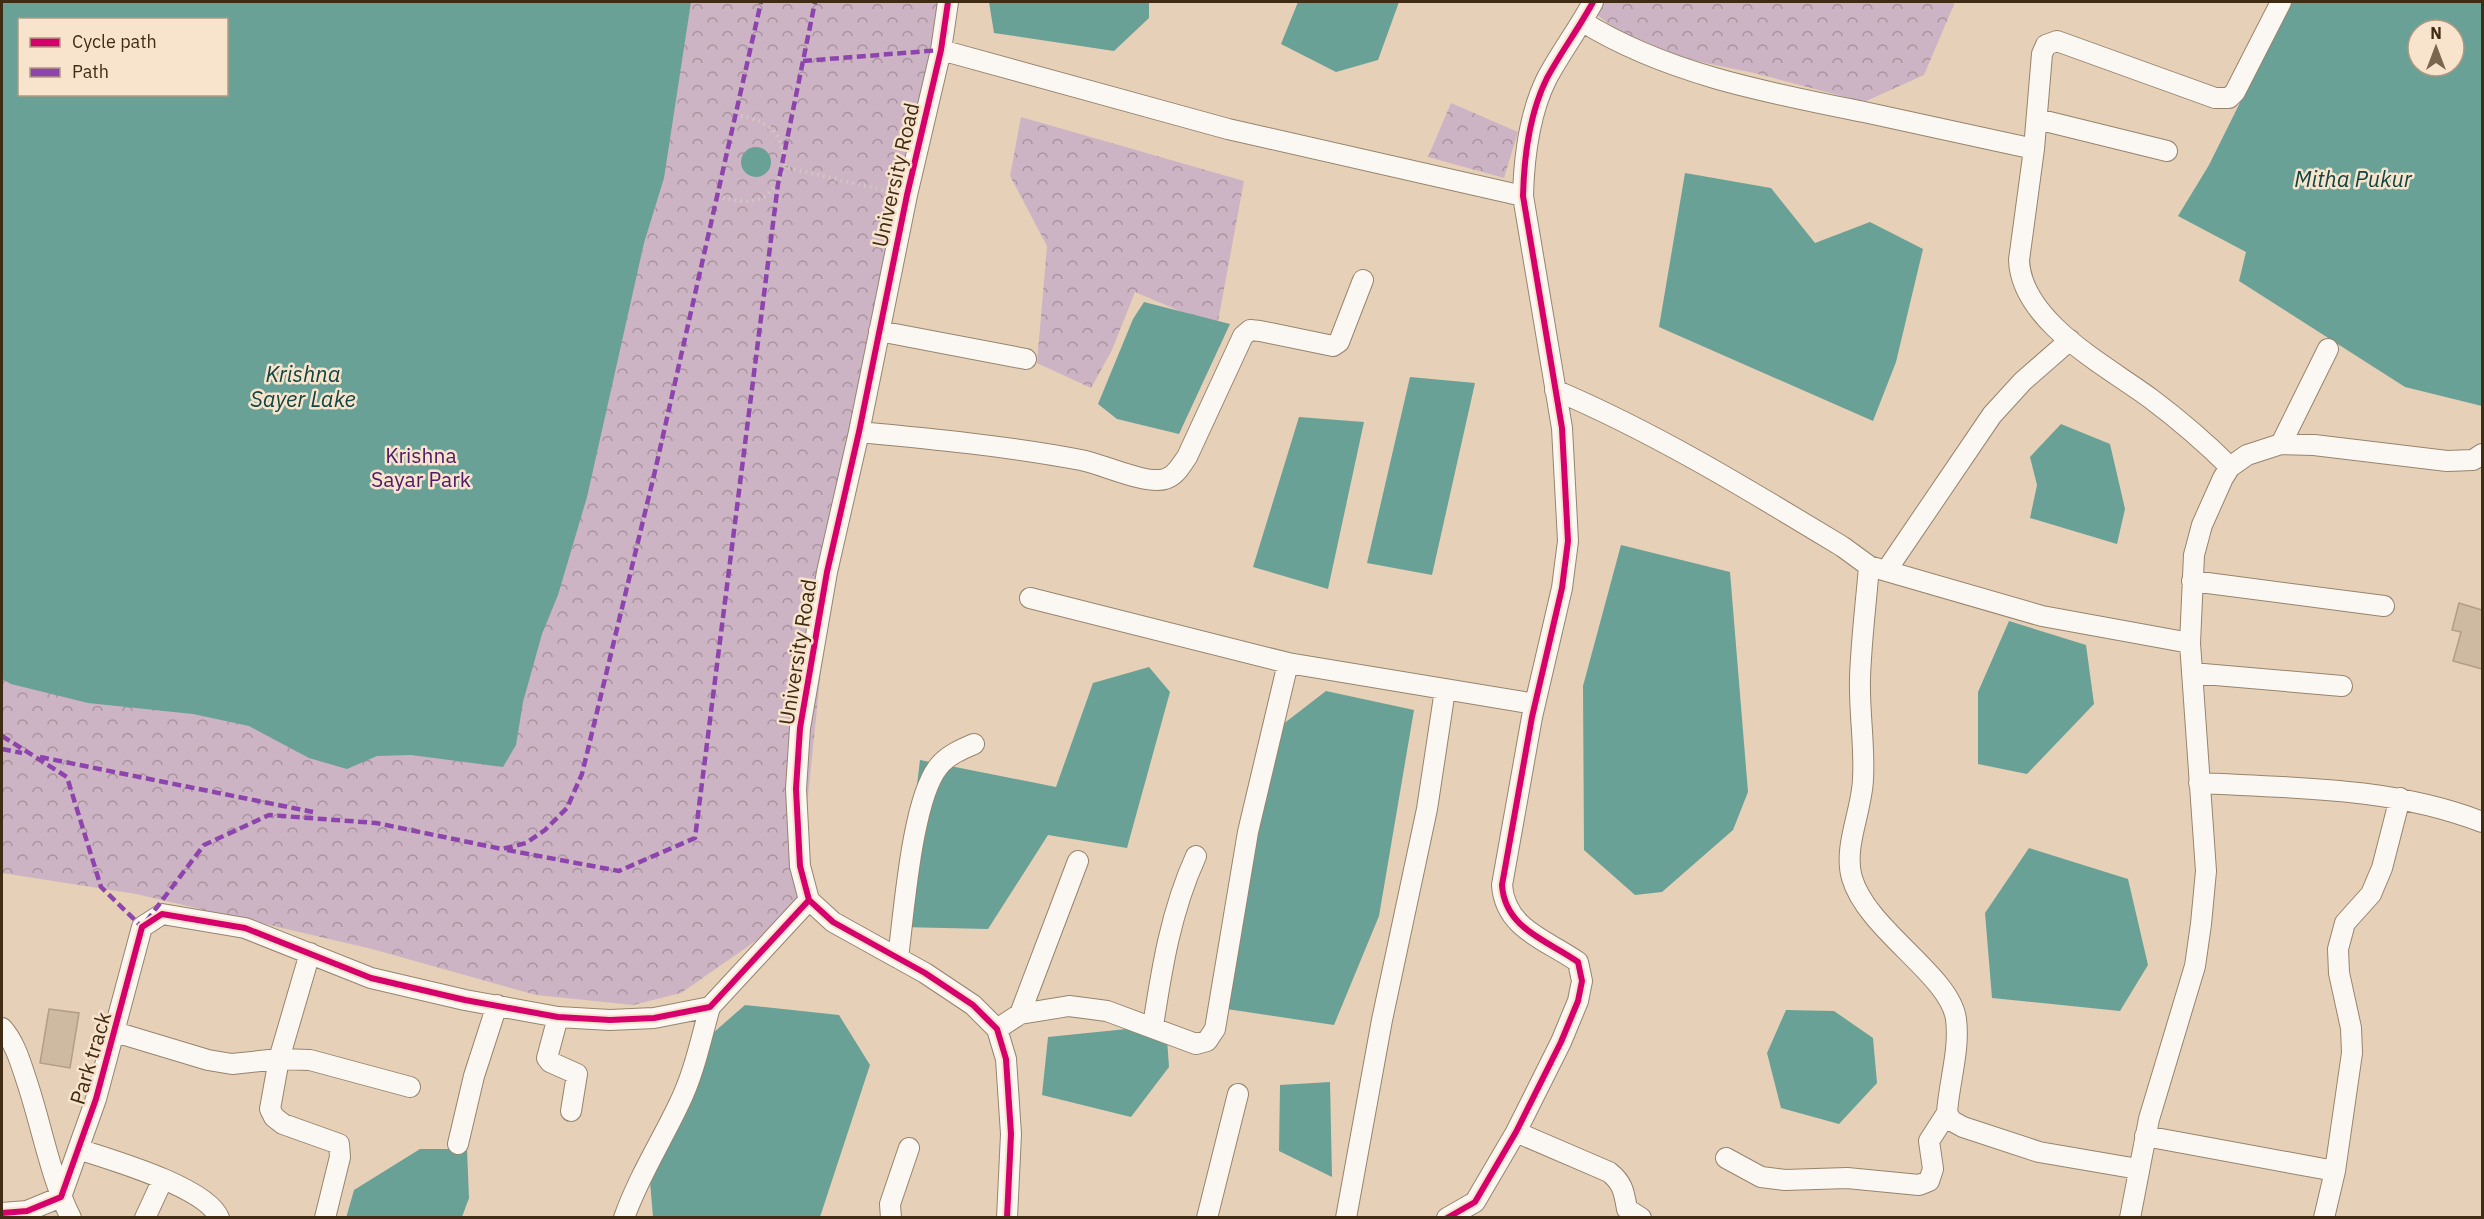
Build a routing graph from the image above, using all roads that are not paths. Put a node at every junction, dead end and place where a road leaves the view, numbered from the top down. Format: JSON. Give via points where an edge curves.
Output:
{"nodes":[{"id":1,"x":948,"y":2,"type":"edge"},
{"id":2,"x":1593,"y":2,"type":"edge"},
{"id":3,"x":2281,"y":2,"type":"edge"},
{"id":4,"x":1583,"y":22,"type":"junction"},
{"id":5,"x":941,"y":50,"type":"junction"},
{"id":6,"x":2037,"y":119,"type":"junction"},
{"id":7,"x":2034,"y":149,"type":"junction"},
{"id":8,"x":2167,"y":151,"type":"dead end"},
{"id":9,"x":1523,"y":196,"type":"junction"},
{"id":10,"x":1363,"y":280,"type":"dead end"},
{"id":11,"x":879,"y":330,"type":"junction"},
{"id":12,"x":2070,"y":340,"type":"junction"},
{"id":13,"x":2328,"y":349,"type":"dead end"},
{"id":14,"x":1026,"y":359,"type":"dead end"},
{"id":15,"x":1555,"y":390,"type":"junction"},
{"id":16,"x":859,"y":432,"type":"junction"},
{"id":17,"x":2281,"y":444,"type":"junction"},
{"id":18,"x":2482,"y":454,"type":"edge"},
{"id":19,"x":2230,"y":467,"type":"junction"},
{"id":20,"x":1877,"y":569,"type":"junction"},
{"id":21,"x":2192,"y":581,"type":"junction"},
{"id":22,"x":1030,"y":598,"type":"dead end"},
{"id":23,"x":2384,"y":606,"type":"dead end"},
{"id":24,"x":2190,"y":643,"type":"junction"},
{"id":25,"x":1288,"y":663,"type":"junction"},
{"id":26,"x":2192,"y":673,"type":"junction"},
{"id":27,"x":2342,"y":686,"type":"dead end"},
{"id":28,"x":1445,"y":690,"type":"junction"},
{"id":29,"x":1535,"y":704,"type":"junction"},
{"id":30,"x":974,"y":744,"type":"dead end"},
{"id":31,"x":2199,"y":783,"type":"junction"},
{"id":32,"x":2400,"y":798,"type":"junction"},
{"id":33,"x":2482,"y":822,"type":"edge"},
{"id":34,"x":1196,"y":856,"type":"dead end"},
{"id":35,"x":1078,"y":861,"type":"dead end"},
{"id":36,"x":809,"y":900,"type":"junction"},
{"id":37,"x":310,"y":953,"type":"junction"},
{"id":38,"x":898,"y":958,"type":"junction"},
{"id":39,"x":497,"y":1005,"type":"junction"},
{"id":40,"x":710,"y":1007,"type":"junction"},
{"id":41,"x":1020,"y":1014,"type":"junction"},
{"id":42,"x":558,"y":1017,"type":"junction"},
{"id":43,"x":1153,"y":1026,"type":"junction"},
{"id":44,"x":2,"y":1028,"type":"edge"},
{"id":45,"x":997,"y":1029,"type":"junction"},
{"id":46,"x":116,"y":1032,"type":"junction"},
{"id":47,"x":279,"y":1059,"type":"junction"},
{"id":48,"x":410,"y":1087,"type":"dead end"},
{"id":49,"x":1238,"y":1094,"type":"dead end"},
{"id":50,"x":571,"y":1111,"type":"dead end"},
{"id":51,"x":1947,"y":1113,"type":"junction"},
{"id":52,"x":1516,"y":1132,"type":"junction"},
{"id":53,"x":2145,"y":1136,"type":"junction"},
{"id":54,"x":458,"y":1144,"type":"dead end"},
{"id":55,"x":909,"y":1148,"type":"dead end"},
{"id":56,"x":78,"y":1149,"type":"junction"},
{"id":57,"x":1726,"y":1158,"type":"dead end"},
{"id":58,"x":2138,"y":1169,"type":"junction"},
{"id":59,"x":2336,"y":1171,"type":"junction"},
{"id":60,"x":163,"y":1179,"type":"junction"},
{"id":61,"x":61,"y":1197,"type":"junction"},
{"id":62,"x":2,"y":1213,"type":"edge"},
{"id":63,"x":1630,"y":1215,"type":"edge"},
{"id":64,"x":72,"y":1218,"type":"edge"},
{"id":65,"x":145,"y":1218,"type":"edge"},
{"id":66,"x":219,"y":1218,"type":"edge"},
{"id":67,"x":324,"y":1218,"type":"edge"},
{"id":68,"x":624,"y":1218,"type":"edge"},
{"id":69,"x":891,"y":1218,"type":"edge"},
{"id":70,"x":1007,"y":1218,"type":"edge"},
{"id":71,"x":1207,"y":1218,"type":"edge"},
{"id":72,"x":1346,"y":1218,"type":"edge"},
{"id":73,"x":1447,"y":1218,"type":"edge"},
{"id":74,"x":2130,"y":1218,"type":"edge"},
{"id":75,"x":2324,"y":1218,"type":"edge"}],
"edges":[{"from":1,"to":5,"type":"street","name":"University Road"},
{"from":2,"to":4,"type":"street"},
{"from":3,"to":6,"type":"street","via":[[2229,98],[2215,98],[2057,40],[2046,45],[2042,54]]},
{"from":4,"to":7,"type":"street","via":[[1642,55],[1746,86]]},
{"from":4,"to":9,"type":"street","via":[[1547,79],[1536,107],[1524,160]]},
{"from":5,"to":9,"type":"street","via":[[1228,129]]},
{"from":5,"to":11,"type":"street","name":"University Road"},
{"from":6,"to":7,"type":"street"},
{"from":6,"to":8,"type":"street"},
{"from":7,"to":12,"type":"street","via":[[2019,276],[2025,290]]},
{"from":9,"to":15,"type":"street"},
{"from":10,"to":16,"type":"street","via":[[1339,342],[1333,346],[1260,330],[1251,330],[1244,336],[1187,456],[1175,474],[1164,479],[1083,460]]},
{"from":11,"to":14,"type":"street"},
{"from":11,"to":16,"type":"street","name":"University Road"},
{"from":12,"to":19,"type":"street","via":[[2173,417]]},
{"from":12,"to":20,"type":"street","via":[[2023,381],[1992,415]]},
{"from":13,"to":17,"type":"street"},
{"from":15,"to":20,"type":"street","via":[[1665,442]]},
{"from":15,"to":29,"type":"street","via":[[1564,450],[1568,541],[1562,588]]},
{"from":16,"to":36,"type":"street","name":"University Road","via":[[827,572],[800,728],[796,789],[800,866]]},
{"from":17,"to":18,"type":"street","via":[[2447,461],[2473,460]]},
{"from":17,"to":19,"type":"street","via":[[2247,455]]},
{"from":19,"to":21,"type":"street","via":[[2202,525]]},
{"from":20,"to":24,"type":"street","via":[[2042,616]]},
{"from":20,"to":51,"type":"street","via":[[1860,680],[1863,779],[1851,850],[1852,877],[1883,927],[1947,995],[1956,1016]]},
{"from":21,"to":23,"type":"street"},
{"from":21,"to":24,"type":"street"},
{"from":22,"to":25,"type":"street"},
{"from":24,"to":26,"type":"street"},
{"from":25,"to":28,"type":"street"},
{"from":25,"to":43,"type":"street","via":[[1248,832],[1215,1029],[1207,1041],[1196,1044]]},
{"from":26,"to":27,"type":"street"},
{"from":26,"to":31,"type":"street"},
{"from":28,"to":29,"type":"street"},
{"from":28,"to":72,"type":"street","via":[[1427,809],[1382,1020]]},
{"from":29,"to":52,"type":"street","via":[[1503,871],[1503,899],[1514,919],[1539,940],[1578,962],[1582,981],[1561,1042]]},
{"from":30,"to":38,"type":"street","via":[[940,765],[926,788],[917,824]]},
{"from":31,"to":32,"type":"street"},
{"from":31,"to":53,"type":"street","via":[[2206,871],[2196,955]]},
{"from":32,"to":33,"type":"street"},
{"from":32,"to":59,"type":"street","via":[[2382,868],[2371,894],[2345,923],[2338,949],[2352,1053]]},
{"from":34,"to":43,"type":"street","via":[[1163,956]]},
{"from":35,"to":41,"type":"street"},
{"from":36,"to":38,"type":"street","via":[[833,922]]},
{"from":36,"to":40,"type":"street"},
{"from":37,"to":39,"type":"street","via":[[370,978]]},
{"from":37,"to":46,"type":"street","name":"Park track","via":[[245,928],[162,914],[142,927]]},
{"from":37,"to":47,"type":"street"},
{"from":38,"to":45,"type":"street","via":[[973,1005]]},
{"from":39,"to":42,"type":"street"},
{"from":39,"to":54,"type":"street","via":[[477,1065]]},
{"from":40,"to":42,"type":"street","via":[[654,1018]]},
{"from":40,"to":68,"type":"street","via":[[680,1103]]},
{"from":41,"to":43,"type":"street","via":[[1069,1006],[1107,1011]]},
{"from":41,"to":45,"type":"street"},
{"from":42,"to":50,"type":"street","via":[[547,1058],[577,1074]]},
{"from":44,"to":61,"type":"street","via":[[21,1064]]},
{"from":45,"to":70,"type":"street","via":[[1006,1059],[1011,1134]]},
{"from":46,"to":47,"type":"street","via":[[232,1064]]},
{"from":46,"to":56,"type":"street","name":"Park track"},
{"from":47,"to":48,"type":"street","via":[[310,1060]]},
{"from":47,"to":67,"type":"street","via":[[270,1100],[274,1117],[283,1124],[339,1144],[340,1157]]},
{"from":49,"to":71,"type":"street"},
{"from":51,"to":57,"type":"street","via":[[1929,1141],[1933,1169],[1929,1181],[1919,1185],[1847,1178],[1761,1177]]},
{"from":51,"to":58,"type":"street","via":[[1962,1127],[2039,1152]]},
{"from":52,"to":63,"type":"street","via":[[1610,1172],[1624,1189]]},
{"from":52,"to":73,"type":"street","via":[[1475,1202]]},
{"from":53,"to":58,"type":"street"},
{"from":53,"to":59,"type":"street"},
{"from":55,"to":69,"type":"street","via":[[890,1204]]},
{"from":56,"to":60,"type":"street"},
{"from":56,"to":61,"type":"street","name":"Park track"},
{"from":58,"to":74,"type":"street"},
{"from":59,"to":75,"type":"street"},
{"from":60,"to":65,"type":"street"},
{"from":60,"to":66,"type":"street","via":[[208,1203]]},
{"from":61,"to":62,"type":"street","via":[[27,1211]]},
{"from":61,"to":64,"type":"street"}]}
